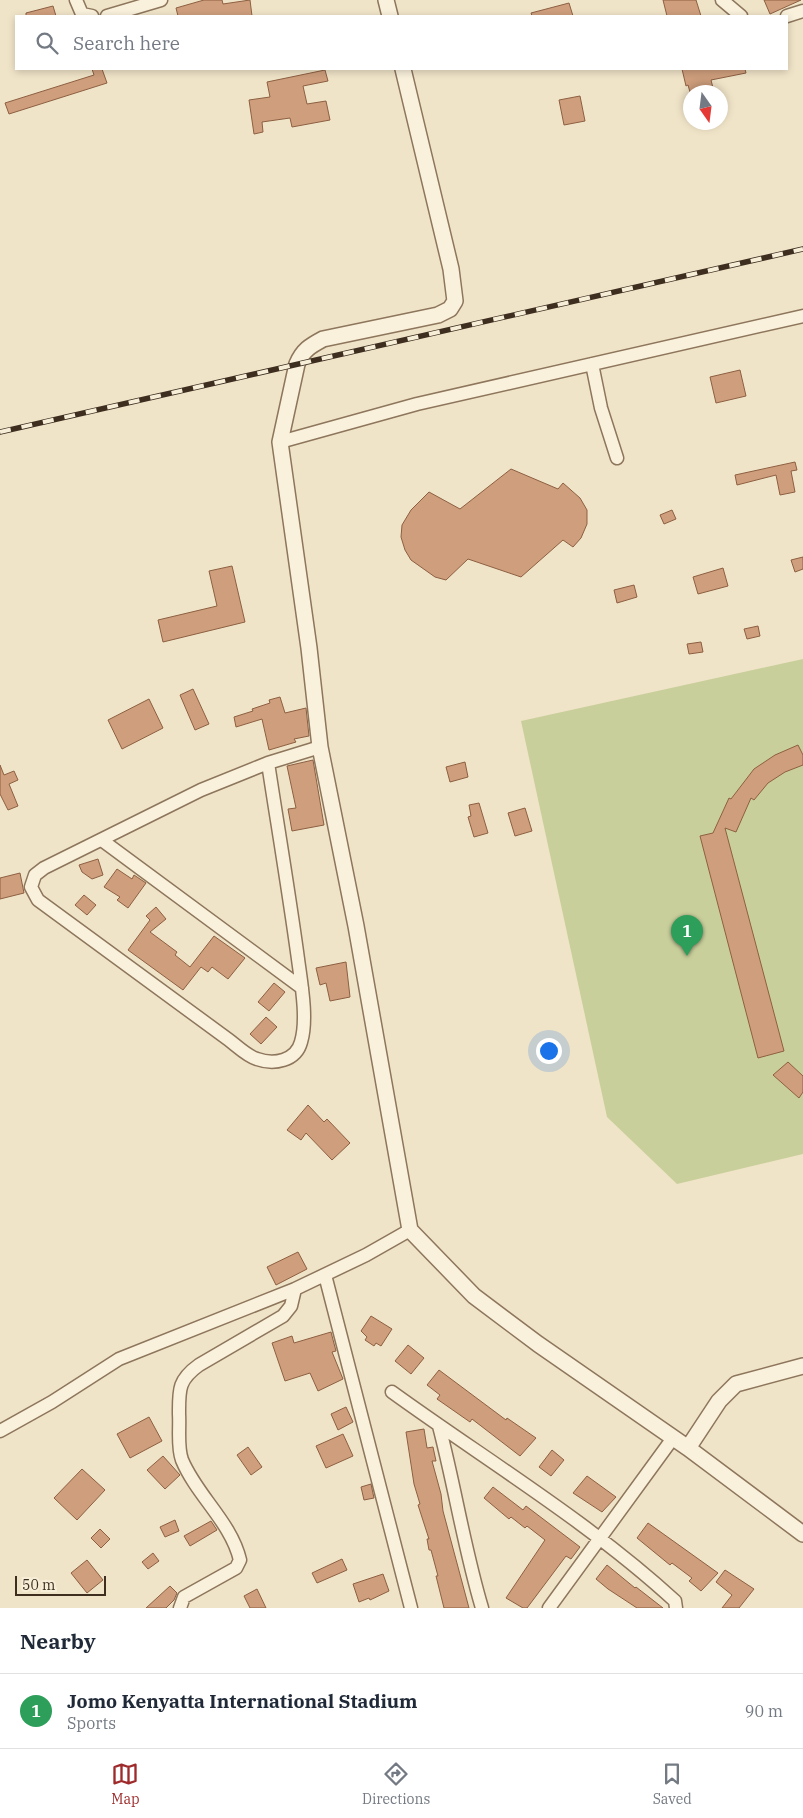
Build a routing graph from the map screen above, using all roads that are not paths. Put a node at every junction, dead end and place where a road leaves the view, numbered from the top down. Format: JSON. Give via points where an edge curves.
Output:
{"nodes":[{"id":1,"x":76,"y":0,"type":"edge"},
{"id":2,"x":161,"y":0,"type":"edge"},
{"id":3,"x":386,"y":0,"type":"edge"},
{"id":4,"x":722,"y":0,"type":"edge"},
{"id":5,"x":803,"y":11,"type":"edge"},
{"id":6,"x":87,"y":15,"type":"edge"},
{"id":7,"x":110,"y":15,"type":"edge"},
{"id":8,"x":390,"y":15,"type":"edge"},
{"id":9,"x":740,"y":15,"type":"edge"},
{"id":10,"x":788,"y":16,"type":"edge"},
{"id":11,"x":403,"y":70,"type":"edge"},
{"id":12,"x":803,"y":316,"type":"edge"},
{"id":13,"x":592,"y":364,"type":"junction"},
{"id":14,"x":280,"y":442,"type":"junction"},
{"id":15,"x":617,"y":458,"type":"dead end"},
{"id":16,"x":320,"y":747,"type":"junction"},
{"id":17,"x":268,"y":763,"type":"junction"},
{"id":18,"x":103,"y":841,"type":"junction"},
{"id":19,"x":302,"y":988,"type":"junction"},
{"id":20,"x":410,"y":1230,"type":"junction"},
{"id":21,"x":325,"y":1275,"type":"junction"},
{"id":22,"x":295,"y":1290,"type":"junction"},
{"id":23,"x":803,"y":1366,"type":"edge"},
{"id":24,"x":392,"y":1392,"type":"dead end"},
{"id":25,"x":439,"y":1426,"type":"junction"},
{"id":26,"x":0,"y":1431,"type":"edge"},
{"id":27,"x":673,"y":1438,"type":"junction"},
{"id":28,"x":688,"y":1448,"type":"junction"},
{"id":29,"x":803,"y":1534,"type":"edge"},
{"id":30,"x":598,"y":1538,"type":"junction"},
{"id":31,"x":180,"y":1608,"type":"edge"},
{"id":32,"x":411,"y":1608,"type":"edge"},
{"id":33,"x":482,"y":1608,"type":"edge"},
{"id":34,"x":548,"y":1608,"type":"edge"},
{"id":35,"x":676,"y":1608,"type":"edge"}],
"edges":[{"from":1,"to":6,"type":"street","via":[[82,14]]},
{"from":2,"to":7,"type":"street"},
{"from":3,"to":8,"type":"street"},
{"from":4,"to":9,"type":"street"},
{"from":5,"to":10,"type":"street"},
{"from":11,"to":14,"type":"street","via":[[451,269],[455,301],[450,309],[438,315],[323,339],[308,347],[297,364]]},
{"from":12,"to":13,"type":"street"},
{"from":13,"to":14,"type":"street","via":[[417,404]]},
{"from":13,"to":15,"type":"street"},
{"from":14,"to":16,"type":"street"},
{"from":16,"to":17,"type":"street"},
{"from":16,"to":20,"type":"street","via":[[356,926]]},
{"from":17,"to":18,"type":"street","via":[[201,790]]},
{"from":17,"to":19,"type":"street"},
{"from":18,"to":19,"type":"street"},
{"from":18,"to":19,"type":"street","via":[[35,875],[30,887],[38,900],[256,1059],[276,1062],[291,1057],[301,1043]]},
{"from":20,"to":21,"type":"street"},
{"from":20,"to":27,"type":"street","via":[[474,1296]]},
{"from":21,"to":22,"type":"street"},
{"from":21,"to":32,"type":"street"},
{"from":22,"to":26,"type":"street","via":[[119,1359]]},
{"from":22,"to":31,"type":"street","via":[[291,1306],[283,1316],[199,1365],[187,1373],[181,1384],[182,1460],[230,1535],[240,1560],[236,1568],[184,1597]]},
{"from":23,"to":28,"type":"street","via":[[736,1384],[719,1401]]},
{"from":24,"to":25,"type":"street"},
{"from":25,"to":30,"type":"street"},
{"from":25,"to":33,"type":"street"},
{"from":27,"to":28,"type":"street"},
{"from":27,"to":30,"type":"street"},
{"from":28,"to":29,"type":"street"},
{"from":30,"to":34,"type":"street"},
{"from":30,"to":35,"type":"street","via":[[655,1582],[675,1600]]}]}
